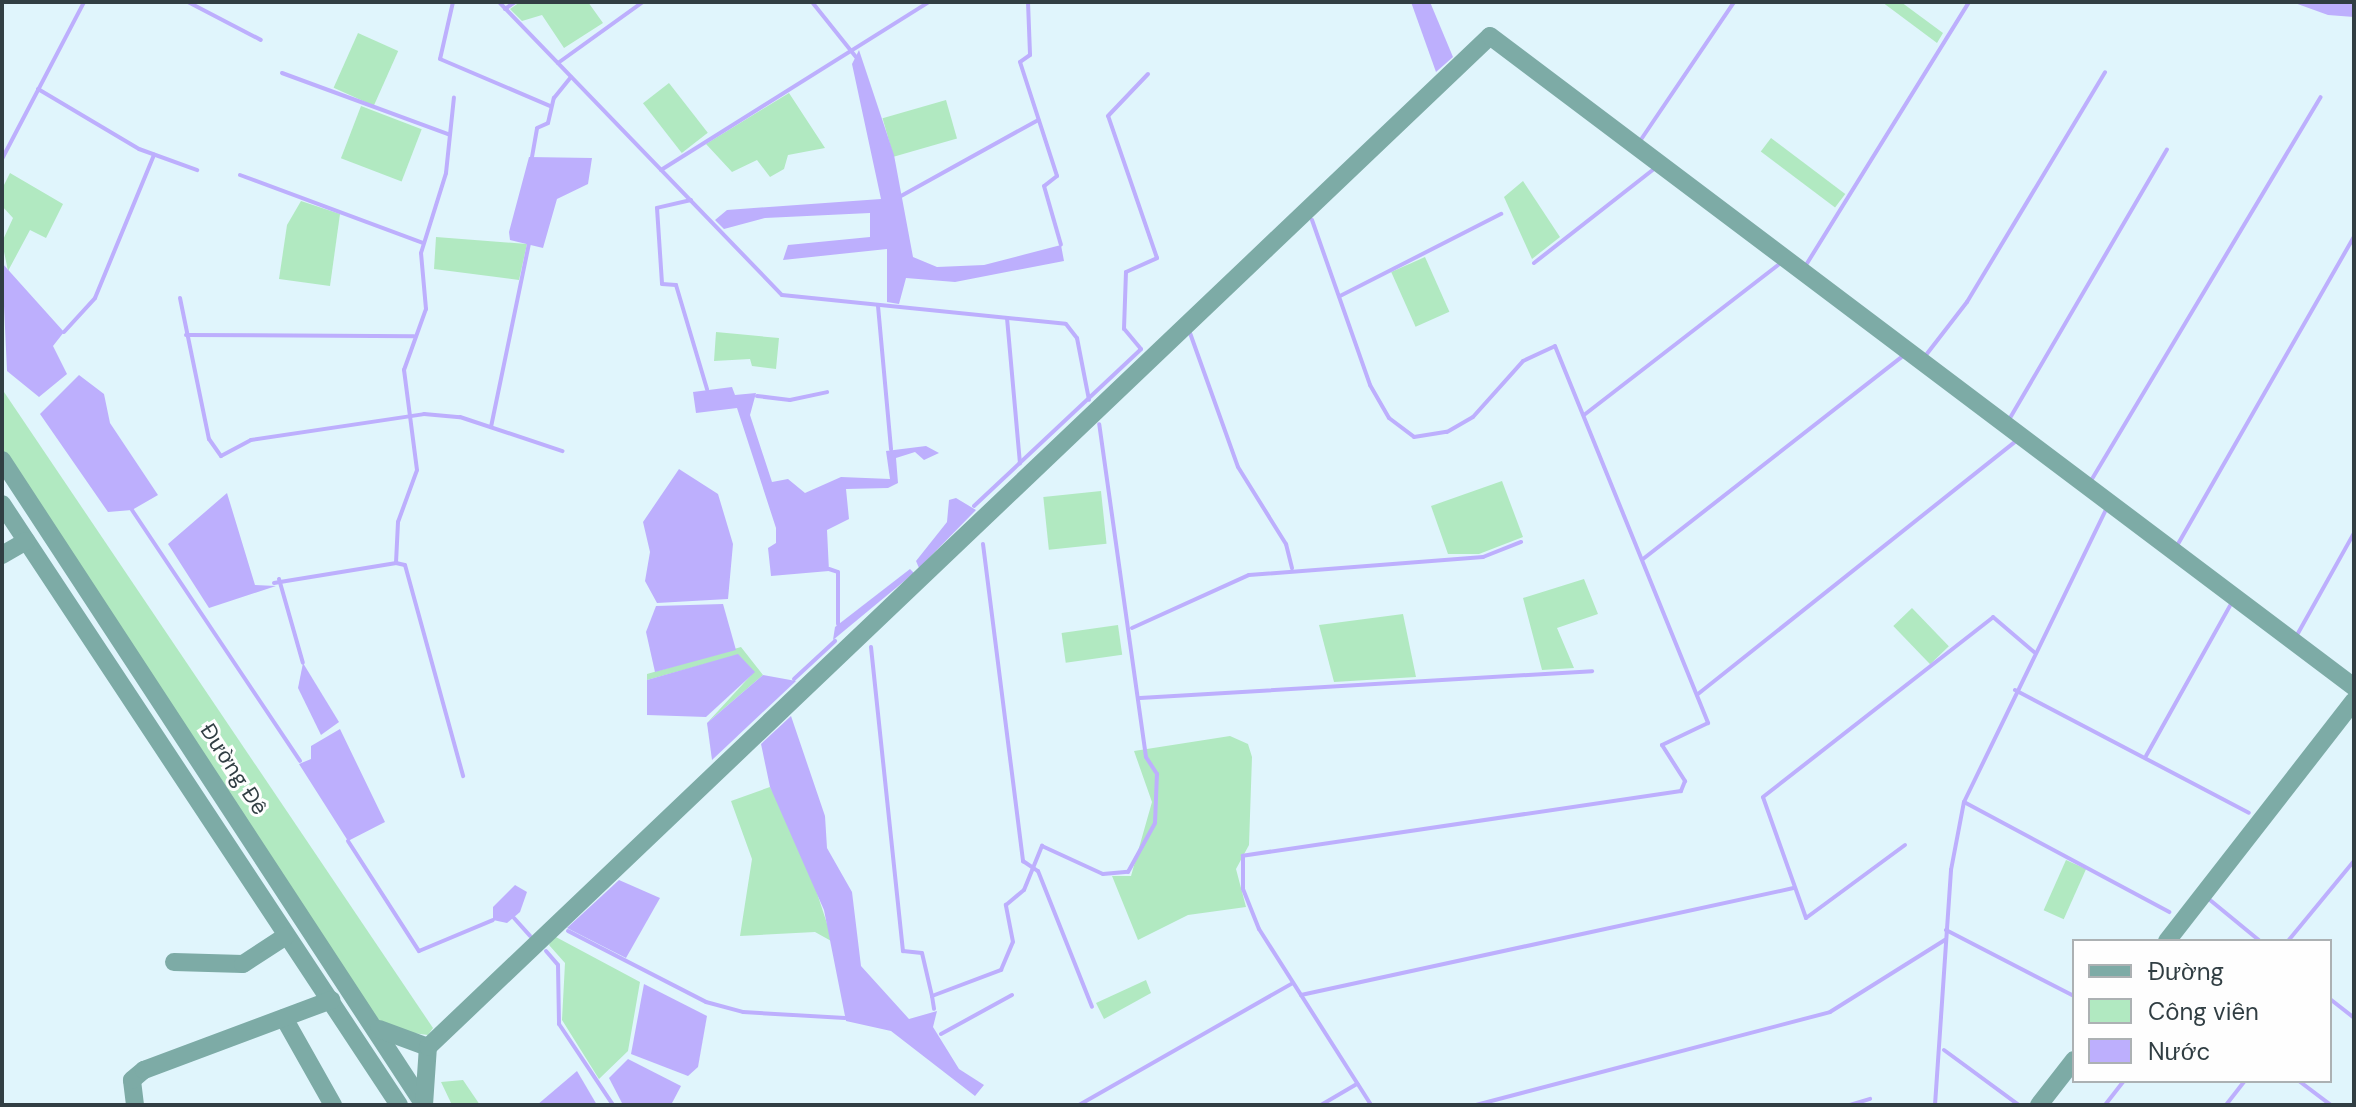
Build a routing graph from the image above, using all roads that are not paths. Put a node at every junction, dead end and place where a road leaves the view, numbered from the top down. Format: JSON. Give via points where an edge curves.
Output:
{"nodes":[{"id":1,"x":2,"y":460,"type":"edge"},
{"id":2,"x":31,"y":502,"type":"junction"},
{"id":3,"x":2,"y":504,"type":"edge"},
{"id":4,"x":28,"y":544,"type":"junction"},
{"id":5,"x":2,"y":555,"type":"edge"},
{"id":6,"x":82,"y":581,"type":"junction"},
{"id":7,"x":2354,"y":687,"type":"edge"},
{"id":8,"x":2354,"y":701,"type":"edge"},
{"id":9,"x":286,"y":936,"type":"junction"},
{"id":10,"x":2169,"y":939,"type":"edge"},
{"id":11,"x":174,"y":962,"type":"dead end"},
{"id":12,"x":331,"y":1000,"type":"junction"},
{"id":13,"x":284,"y":1018,"type":"junction"},
{"id":14,"x":375,"y":1026,"type":"junction"},
{"id":15,"x":428,"y":1047,"type":"junction"},
{"id":16,"x":2072,"y":1063,"type":"edge"},
{"id":17,"x":135,"y":1105,"type":"edge"},
{"id":18,"x":333,"y":1105,"type":"edge"},
{"id":19,"x":399,"y":1105,"type":"edge"},
{"id":20,"x":424,"y":1105,"type":"edge"},
{"id":21,"x":2039,"y":1105,"type":"edge"}],
"edges":[{"from":1,"to":2,"type":"street","name":"Đường Đê"},
{"from":2,"to":4,"type":"street"},
{"from":2,"to":6,"type":"street","name":"Đường Đê"},
{"from":3,"to":4,"type":"street"},
{"from":4,"to":5,"type":"street"},
{"from":4,"to":6,"type":"street","via":[[59,553]]},
{"from":4,"to":9,"type":"street"},
{"from":6,"to":14,"type":"street","name":"Đường Đê"},
{"from":7,"to":15,"type":"street","via":[[1490,36]]},
{"from":8,"to":10,"type":"street"},
{"from":9,"to":11,"type":"street","via":[[243,964]]},
{"from":9,"to":12,"type":"street"},
{"from":12,"to":13,"type":"street"},
{"from":12,"to":19,"type":"street"},
{"from":13,"to":17,"type":"street","via":[[144,1070],[132,1080]]},
{"from":13,"to":18,"type":"street"},
{"from":14,"to":15,"type":"street"},
{"from":14,"to":20,"type":"street","name":"Đường Đê"},
{"from":15,"to":20,"type":"street"},
{"from":16,"to":21,"type":"street"}]}
